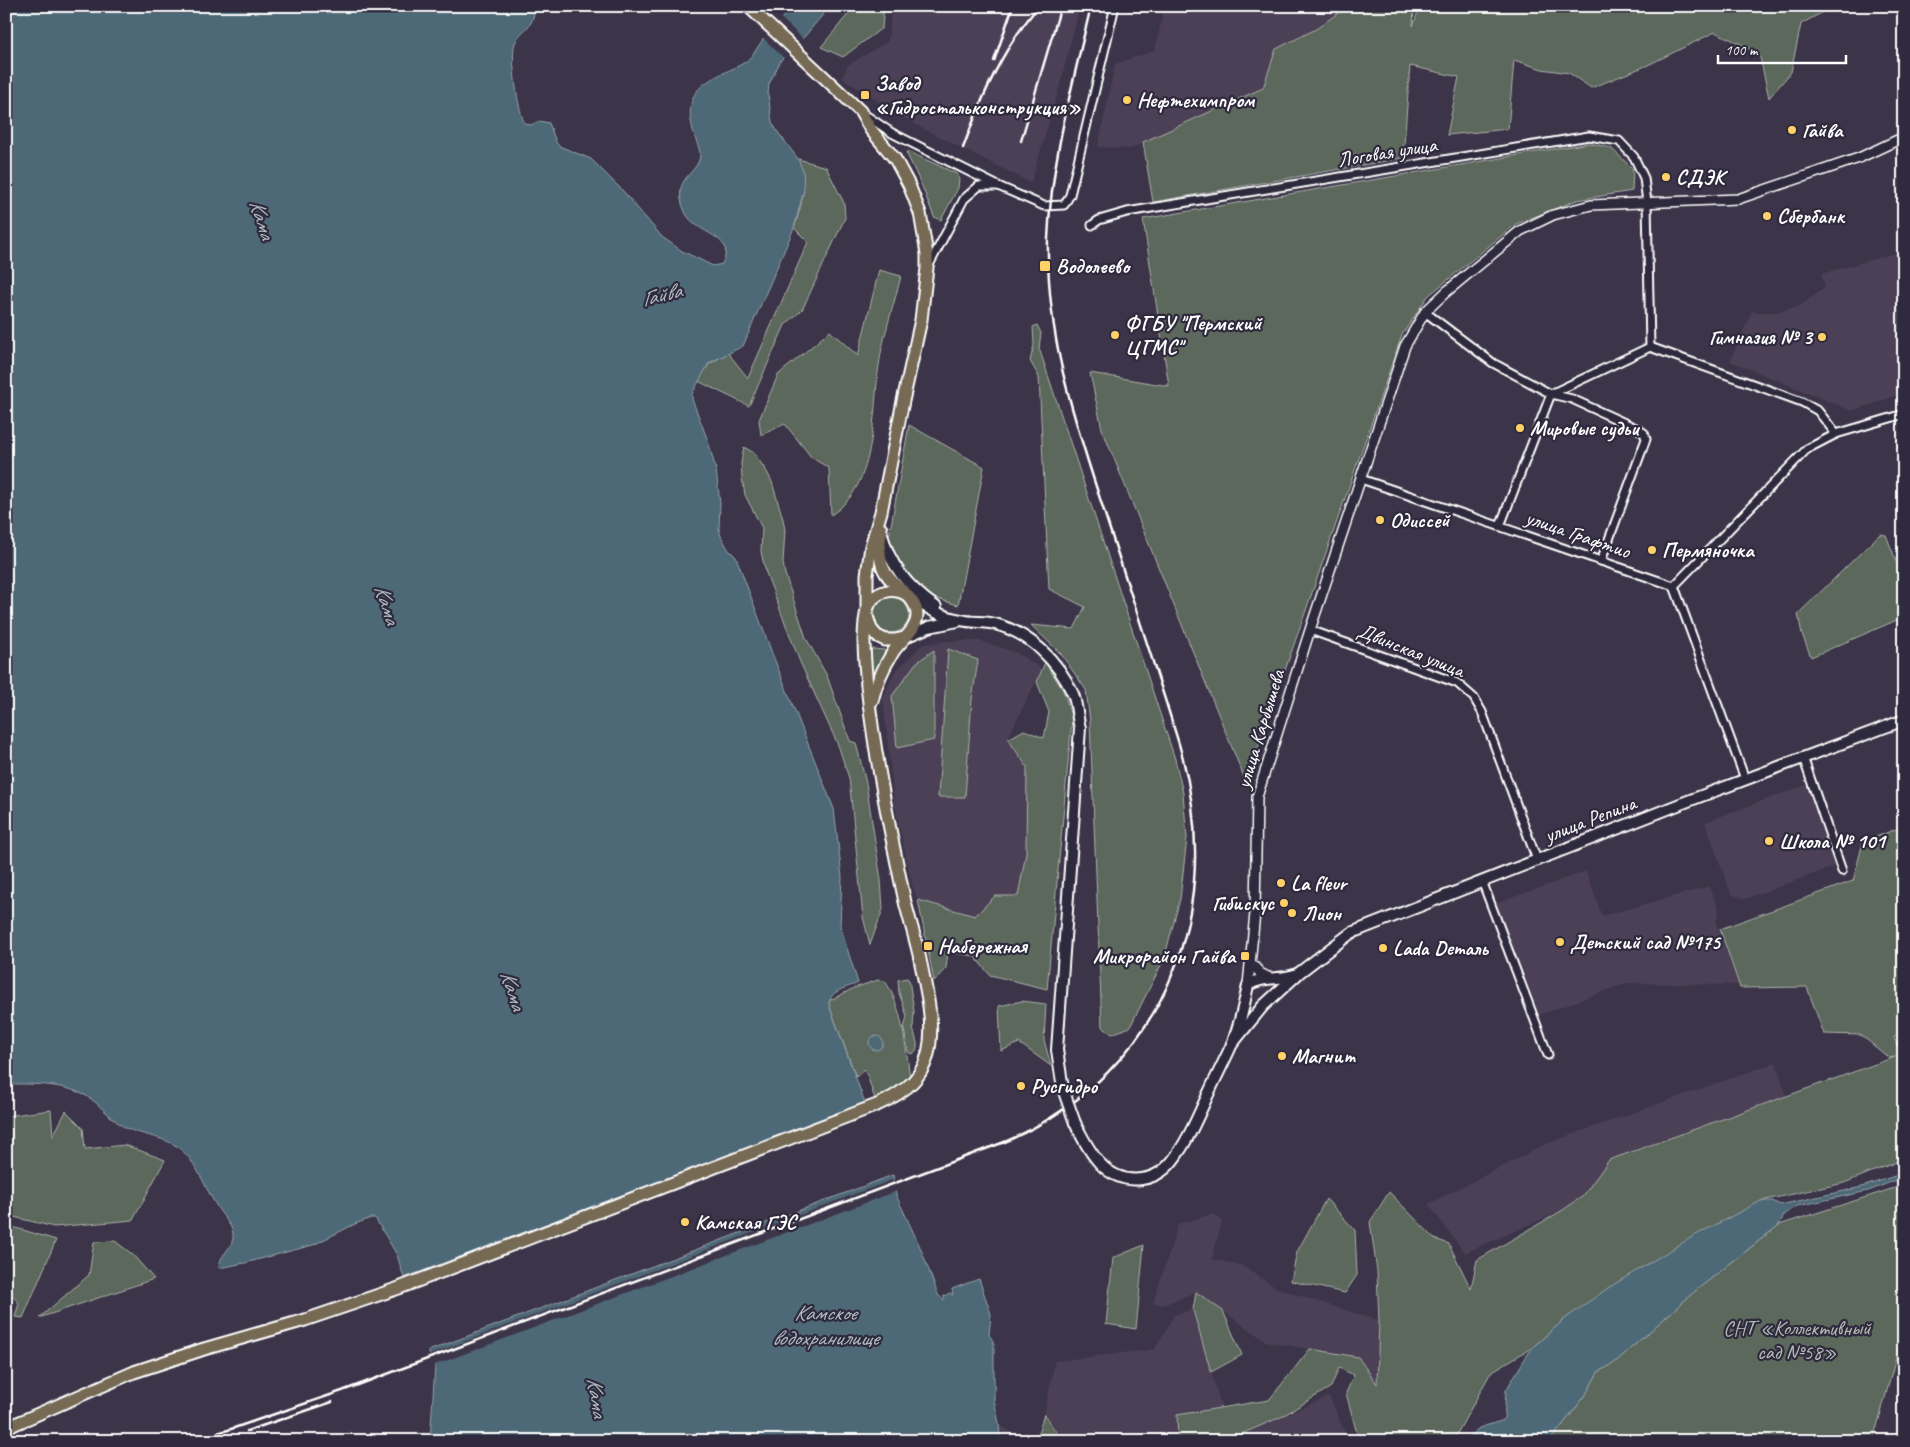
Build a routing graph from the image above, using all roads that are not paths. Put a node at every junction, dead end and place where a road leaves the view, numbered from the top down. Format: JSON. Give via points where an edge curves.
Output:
{"nodes":[{"id":1,"x":1116,"y":6,"type":"edge"},
{"id":2,"x":752,"y":10,"type":"edge"},
{"id":3,"x":860,"y":111,"type":"junction"},
{"id":4,"x":1904,"y":138,"type":"edge"},
{"id":5,"x":998,"y":186,"type":"junction"},
{"id":6,"x":1647,"y":203,"type":"junction"},
{"id":7,"x":1092,"y":225,"type":"dead end"},
{"id":8,"x":927,"y":268,"type":"junction"},
{"id":9,"x":1425,"y":312,"type":"junction"},
{"id":10,"x":1650,"y":347,"type":"junction"},
{"id":11,"x":1551,"y":394,"type":"junction"},
{"id":12,"x":1903,"y":415,"type":"edge"},
{"id":13,"x":1836,"y":434,"type":"junction"},
{"id":14,"x":1360,"y":479,"type":"junction"},
{"id":15,"x":881,"y":512,"type":"junction"},
{"id":16,"x":1500,"y":526,"type":"junction"},
{"id":17,"x":1601,"y":561,"type":"junction"},
{"id":18,"x":1674,"y":586,"type":"junction"},
{"id":19,"x":906,"y":594,"type":"junction"},
{"id":20,"x":867,"y":616,"type":"junction"},
{"id":21,"x":961,"y":620,"type":"junction"},
{"id":22,"x":1310,"y":630,"type":"junction"},
{"id":23,"x":904,"y":638,"type":"junction"},
{"id":24,"x":870,"y":712,"type":"junction"},
{"id":25,"x":1904,"y":720,"type":"edge"},
{"id":26,"x":1803,"y":757,"type":"junction"},
{"id":27,"x":1744,"y":779,"type":"junction"},
{"id":28,"x":1537,"y":860,"type":"junction"},
{"id":29,"x":1842,"y":872,"type":"dead end"},
{"id":30,"x":1482,"y":882,"type":"junction"},
{"id":31,"x":1251,"y":962,"type":"junction"},
{"id":32,"x":1300,"y":972,"type":"junction"},
{"id":33,"x":1270,"y":978,"type":"junction"},
{"id":34,"x":1248,"y":985,"type":"junction"},
{"id":35,"x":1245,"y":1001,"type":"junction"},
{"id":36,"x":1263,"y":1006,"type":"junction"},
{"id":37,"x":1232,"y":1044,"type":"junction"},
{"id":38,"x":1548,"y":1055,"type":"dead end"},
{"id":39,"x":6,"y":1428,"type":"edge"}],
"edges":[{"from":1,"to":5,"type":"street","via":[[1070,195],[1064,205],[1051,207],[1037,203]]},
{"from":2,"to":3,"type":"main road"},
{"from":3,"to":5,"type":"street","via":[[892,134]]},
{"from":3,"to":8,"type":"main road","via":[[909,185],[922,225]]},
{"from":4,"to":6,"type":"street","name":"улица Карбышева","via":[[1859,158],[1738,200]]},
{"from":5,"to":8,"type":"street","via":[[979,186],[964,199]]},
{"from":6,"to":7,"type":"street","name":"Логовая улица","via":[[1644,178],[1634,157],[1619,141],[1589,136],[1126,212]]},
{"from":6,"to":9,"type":"street","name":"улица Карбышева","via":[[1591,205],[1553,215],[1520,232]]},
{"from":6,"to":10,"type":"street","name":"Логовая улица"},
{"from":8,"to":15,"type":"main road","via":[[921,320]]},
{"from":9,"to":11,"type":"street","via":[[1493,363]]},
{"from":9,"to":14,"type":"street","name":"улица Карбышева","via":[[1405,346]]},
{"from":10,"to":11,"type":"street"},
{"from":10,"to":13,"type":"street","via":[[1802,402],[1818,411]]},
{"from":11,"to":16,"type":"street"},
{"from":11,"to":17,"type":"street","via":[[1638,429],[1646,439]]},
{"from":12,"to":13,"type":"street"},
{"from":13,"to":18,"type":"street","via":[[1807,448]]},
{"from":14,"to":16,"type":"street","name":"улица Графтио"},
{"from":14,"to":22,"type":"street","name":"улица Карбышева"},
{"from":15,"to":19,"type":"main road","via":[[882,566],[891,582]]},
{"from":15,"to":20,"type":"main road","via":[[868,563]]},
{"from":15,"to":21,"type":"main road","via":[[882,535],[888,554],[904,579],[933,605]]},
{"from":16,"to":17,"type":"street","name":"улица Графтио"},
{"from":17,"to":18,"type":"street","name":"улица Графтио"},
{"from":18,"to":27,"type":"street"},
{"from":19,"to":20,"type":"main road","via":[[893,590],[880,593],[870,603]]},
{"from":19,"to":21,"type":"main road","name":"улица Карбышева","via":[[933,611]]},
{"from":19,"to":23,"type":"main road","via":[[915,606],[917,617],[912,631]]},
{"from":20,"to":23,"type":"main road","via":[[871,629],[881,638]]},
{"from":20,"to":24,"type":"main road","via":[[864,651]]},
{"from":21,"to":23,"type":"main road","name":"улица Карбышева","via":[[929,627]]},
{"from":21,"to":37,"type":"main road","name":"улица Карбышева","bridge":true,"via":[[998,625],[1026,636],[1048,655],[1073,695],[1080,728],[1058,1050],[1063,1089],[1075,1123],[1093,1155],[1108,1172],[1128,1179],[1146,1178],[1161,1172],[1175,1158]]},
{"from":22,"to":28,"type":"street","name":"Двинская улица","via":[[1457,683],[1474,698]]},
{"from":22,"to":31,"type":"street","name":"улица Карбышева","via":[[1257,796]]},
{"from":23,"to":24,"type":"main road","via":[[881,674]]},
{"from":24,"to":39,"type":"main road","via":[[883,790],[924,977],[931,1030],[923,1068],[907,1089],[893,1098],[399,1288],[134,1372]]},
{"from":25,"to":26,"type":"main road","name":"улица Репина"},
{"from":26,"to":27,"type":"main road","name":"улица Репина"},
{"from":26,"to":29,"type":"street"},
{"from":27,"to":28,"type":"main road","name":"улица Репина"},
{"from":28,"to":30,"type":"main road","name":"улица Репина"},
{"from":30,"to":32,"type":"main road","name":"улица Репина","via":[[1351,933]]},
{"from":30,"to":38,"type":"street"},
{"from":31,"to":33,"type":"street","via":[[1260,973]]},
{"from":31,"to":34,"type":"street","name":"улица Карбышева"},
{"from":32,"to":33,"type":"main road"},
{"from":32,"to":36,"type":"main road","name":"улица Репина"},
{"from":33,"to":34,"type":"main road"},
{"from":34,"to":35,"type":"main road","name":"улица Карбышева"},
{"from":35,"to":36,"type":"main road"},
{"from":35,"to":37,"type":"main road","name":"улица Карбышева"},
{"from":36,"to":37,"type":"main road","name":"улица Репина"}]}
